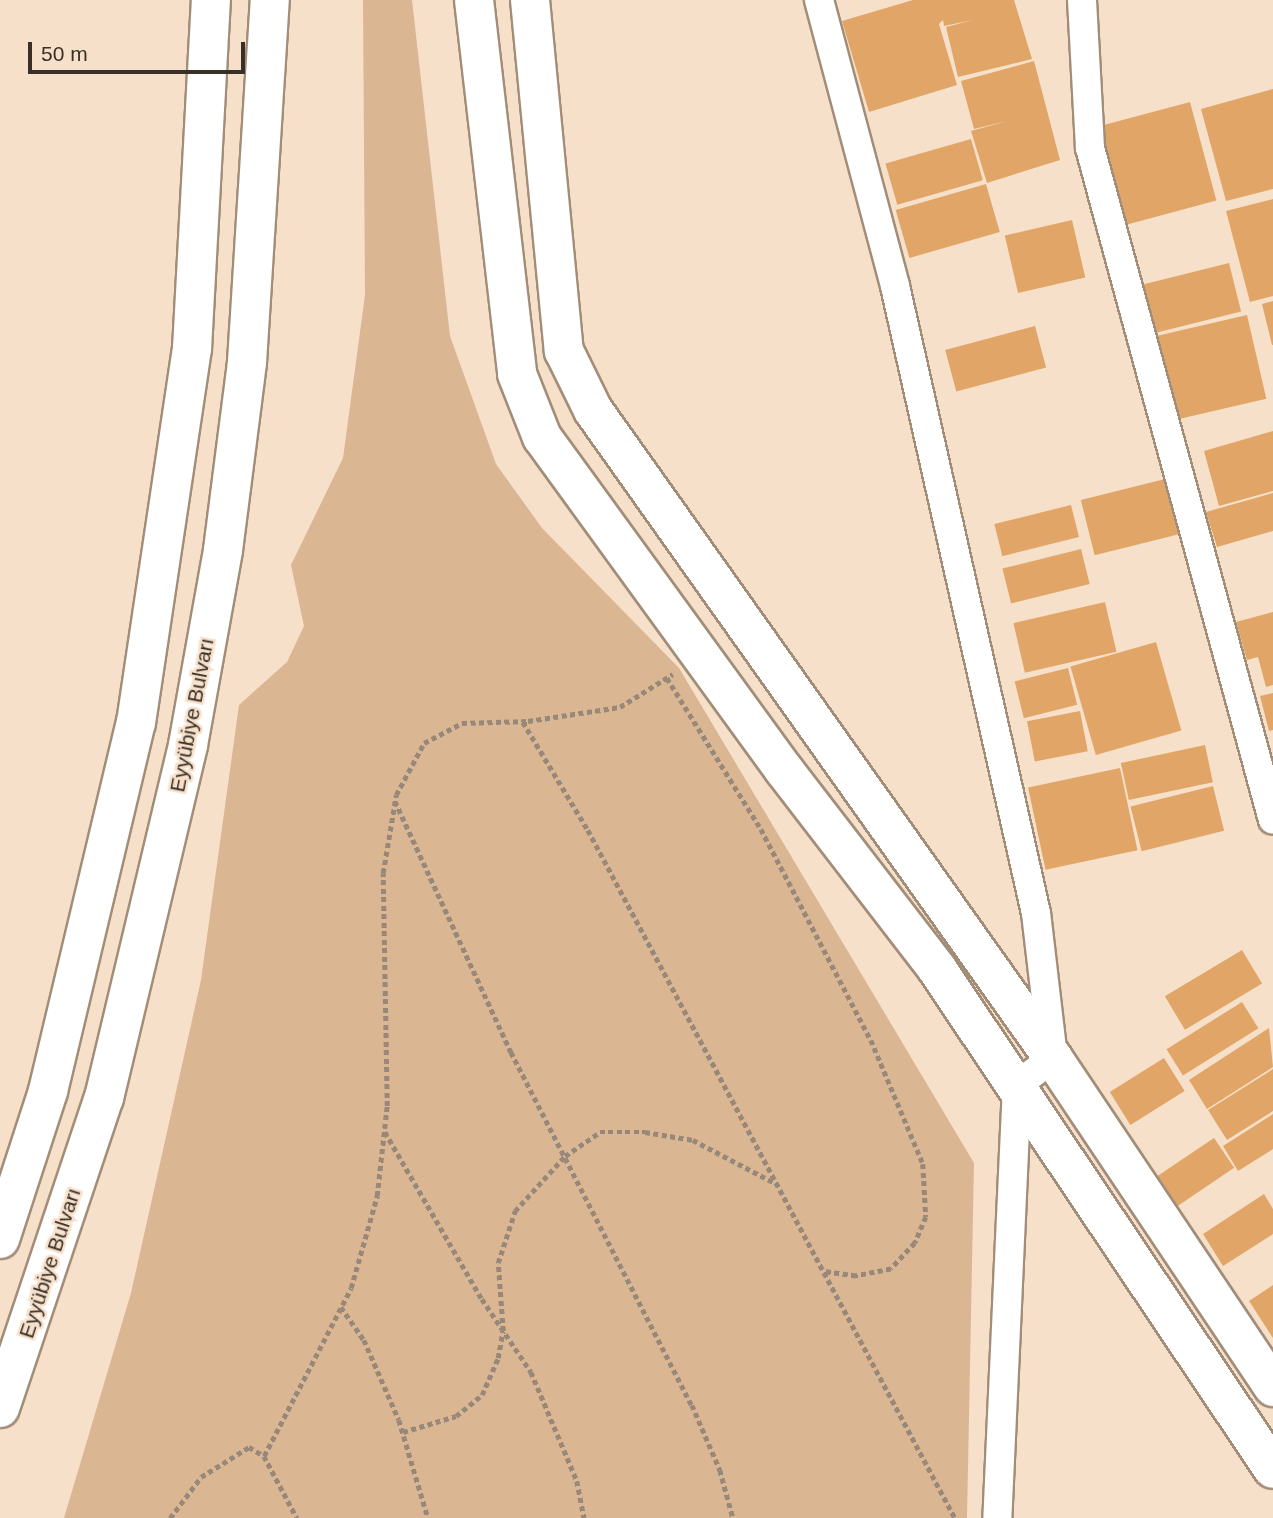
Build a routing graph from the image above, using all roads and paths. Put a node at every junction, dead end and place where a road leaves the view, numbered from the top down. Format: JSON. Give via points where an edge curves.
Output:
{"nodes":[{"id":1,"x":211,"y":0,"type":"edge"},
{"id":2,"x":270,"y":0,"type":"edge"},
{"id":3,"x":474,"y":0,"type":"edge"},
{"id":4,"x":530,"y":0,"type":"edge"},
{"id":5,"x":819,"y":0,"type":"edge"},
{"id":6,"x":1082,"y":0,"type":"edge"},
{"id":7,"x":701,"y":657,"type":"junction"},
{"id":8,"x":667,"y":678,"type":"junction"},
{"id":9,"x":523,"y":722,"type":"junction"},
{"id":10,"x":395,"y":801,"type":"junction"},
{"id":11,"x":1273,"y":820,"type":"edge"},
{"id":12,"x":1053,"y":1058,"type":"junction"},
{"id":13,"x":1017,"y":1085,"type":"junction"},
{"id":14,"x":384,"y":1131,"type":"junction"},
{"id":15,"x":565,"y":1156,"type":"junction"},
{"id":16,"x":774,"y":1182,"type":"junction"},
{"id":17,"x":0,"y":1239,"type":"edge"},
{"id":18,"x":821,"y":1271,"type":"junction"},
{"id":19,"x":341,"y":1307,"type":"junction"},
{"id":20,"x":503,"y":1331,"type":"junction"},
{"id":21,"x":1273,"y":1387,"type":"edge"},
{"id":22,"x":0,"y":1408,"type":"edge"},
{"id":23,"x":403,"y":1432,"type":"junction"},
{"id":24,"x":264,"y":1456,"type":"junction"},
{"id":25,"x":1273,"y":1469,"type":"edge"},
{"id":26,"x":173,"y":1518,"type":"edge"},
{"id":27,"x":298,"y":1518,"type":"edge"},
{"id":28,"x":428,"y":1518,"type":"edge"},
{"id":29,"x":584,"y":1518,"type":"edge"},
{"id":30,"x":733,"y":1518,"type":"edge"},
{"id":31,"x":955,"y":1518,"type":"edge"},
{"id":32,"x":997,"y":1518,"type":"edge"}],
"edges":[{"from":1,"to":17,"type":"main road","via":[[192,349],[135,723],[48,1091]]},
{"from":2,"to":22,"type":"main road","name":"Eyyübiye Bulvarı","via":[[247,362],[223,550],[188,745],[104,1098]]},
{"from":3,"to":7,"type":"main road","via":[[517,374],[542,438]]},
{"from":4,"to":12,"type":"main road","via":[[564,351],[581,387]]},
{"from":5,"to":12,"type":"street","via":[[895,286],[1036,913]]},
{"from":6,"to":11,"type":"street","via":[[1090,148]]},
{"from":7,"to":8,"type":"path"},
{"from":7,"to":13,"type":"main road","via":[[937,969]]},
{"from":8,"to":9,"type":"path","via":[[620,707]]},
{"from":8,"to":18,"type":"path","via":[[761,829],[871,1040],[923,1164],[926,1217],[915,1243],[891,1269],[856,1276]]},
{"from":9,"to":10,"type":"path","via":[[462,723],[425,743]]},
{"from":9,"to":16,"type":"path","via":[[588,830]]},
{"from":10,"to":14,"type":"path","via":[[383,873]]},
{"from":10,"to":15,"type":"path"},
{"from":12,"to":13,"type":"street"},
{"from":12,"to":21,"type":"main road"},
{"from":13,"to":25,"type":"main road"},
{"from":13,"to":32,"type":"street"},
{"from":14,"to":19,"type":"path","via":[[377,1196],[351,1288]]},
{"from":14,"to":20,"type":"path"},
{"from":15,"to":16,"type":"path","via":[[600,1132],[645,1132],[693,1140]]},
{"from":15,"to":20,"type":"path","via":[[515,1211],[498,1263]]},
{"from":15,"to":30,"type":"path","via":[[692,1405],[720,1470]]},
{"from":16,"to":18,"type":"path"},
{"from":18,"to":31,"type":"path"},
{"from":19,"to":23,"type":"path","via":[[364,1340]]},
{"from":19,"to":24,"type":"path"},
{"from":20,"to":23,"type":"path","via":[[498,1358],[482,1395],[456,1416]]},
{"from":20,"to":29,"type":"path","via":[[531,1372],[577,1481]]},
{"from":23,"to":28,"type":"path"},
{"from":24,"to":26,"type":"path","via":[[249,1447],[201,1477],[174,1510]]},
{"from":24,"to":27,"type":"path"}]}
